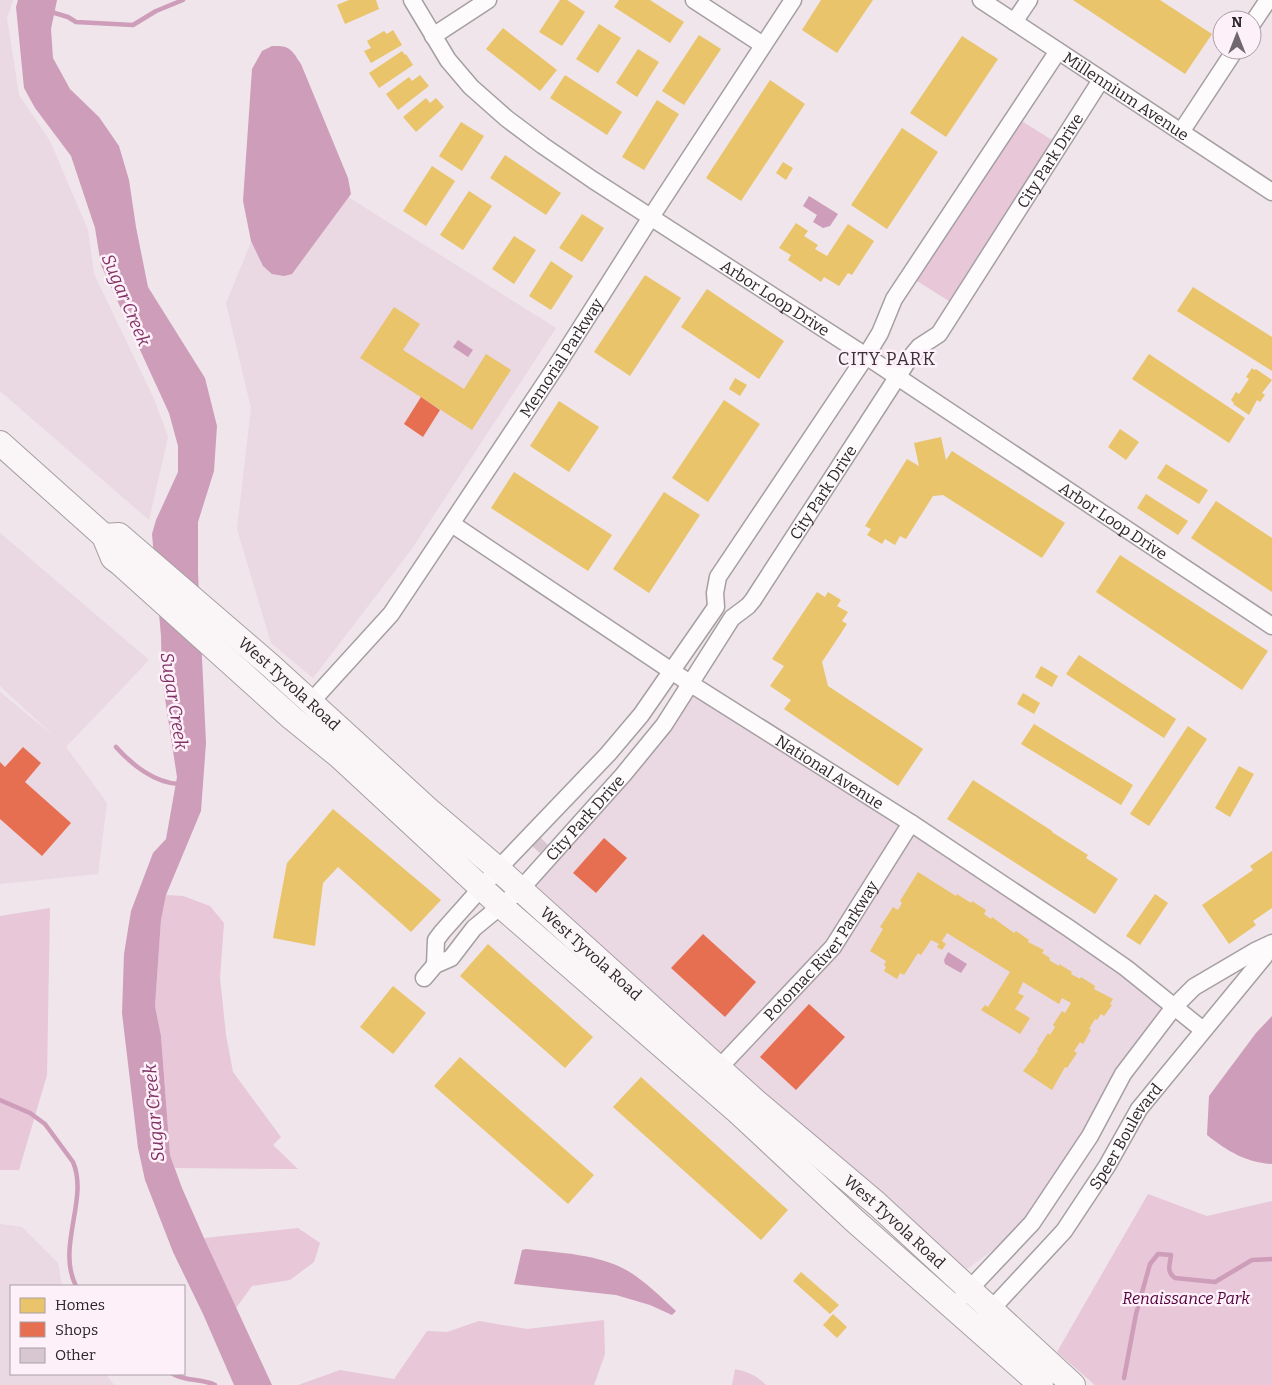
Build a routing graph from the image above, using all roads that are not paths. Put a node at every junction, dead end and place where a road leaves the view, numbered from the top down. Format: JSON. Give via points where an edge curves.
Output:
{"nodes":[{"id":1,"x":412,"y":0,"type":"edge"},
{"id":2,"x":488,"y":0,"type":"edge"},
{"id":3,"x":694,"y":0,"type":"edge"},
{"id":4,"x":793,"y":0,"type":"edge"},
{"id":5,"x":981,"y":0,"type":"edge"},
{"id":6,"x":1029,"y":0,"type":"edge"},
{"id":7,"x":1014,"y":22,"type":"junction"},
{"id":8,"x":432,"y":36,"type":"junction"},
{"id":9,"x":763,"y":45,"type":"junction"},
{"id":10,"x":1058,"y":51,"type":"junction"},
{"id":11,"x":1227,"y":60,"type":"edge"},
{"id":12,"x":1101,"y":80,"type":"junction"},
{"id":13,"x":1180,"y":132,"type":"junction"},
{"id":14,"x":1272,"y":192,"type":"edge"},
{"id":15,"x":651,"y":217,"type":"junction"},
{"id":16,"x":866,"y":356,"type":"junction"},
{"id":17,"x":897,"y":377,"type":"junction"},
{"id":18,"x":1,"y":445,"type":"edge"},
{"id":19,"x":452,"y":524,"type":"junction"},
{"id":20,"x":112,"y":535,"type":"junction"},
{"id":21,"x":1272,"y":626,"type":"edge"},
{"id":22,"x":672,"y":671,"type":"junction"},
{"id":23,"x":691,"y":684,"type":"junction"},
{"id":24,"x":310,"y":703,"type":"junction"},
{"id":25,"x":911,"y":823,"type":"junction"},
{"id":26,"x":498,"y":869,"type":"junction"},
{"id":27,"x":482,"y":888,"type":"junction"},
{"id":28,"x":520,"y":890,"type":"junction"},
{"id":29,"x":500,"y":906,"type":"junction"},
{"id":30,"x":1272,"y":943,"type":"edge"},
{"id":31,"x":435,"y":965,"type":"junction"},
{"id":32,"x":424,"y":978,"type":"dead end"},
{"id":33,"x":1174,"y":1007,"type":"junction"},
{"id":34,"x":1203,"y":1030,"type":"junction"},
{"id":35,"x":719,"y":1068,"type":"junction"},
{"id":36,"x":961,"y":1298,"type":"junction"},
{"id":37,"x":983,"y":1319,"type":"junction"},
{"id":38,"x":1041,"y":1385,"type":"edge"},
{"id":39,"x":1073,"y":1385,"type":"edge"}],
"edges":[{"from":1,"to":8,"type":"street","name":"Arbor Loop Drive"},
{"from":2,"to":8,"type":"street"},
{"from":3,"to":9,"type":"street"},
{"from":4,"to":9,"type":"street","name":"Memorial Parkway"},
{"from":5,"to":7,"type":"street","name":"Millennium Avenue"},
{"from":6,"to":7,"type":"street"},
{"from":7,"to":10,"type":"street","name":"Millennium Avenue"},
{"from":8,"to":15,"type":"street","name":"Arbor Loop Drive","via":[[471,87],[506,118]]},
{"from":9,"to":15,"type":"street","name":"Memorial Parkway"},
{"from":10,"to":12,"type":"street","name":"Millennium Avenue"},
{"from":10,"to":16,"type":"street","name":"City Park Drive","via":[[894,298],[880,333]]},
{"from":11,"to":13,"type":"street"},
{"from":12,"to":13,"type":"street","name":"Millennium Avenue"},
{"from":12,"to":17,"type":"street","name":"City Park Drive","via":[[939,334],[919,347]]},
{"from":13,"to":14,"type":"street","name":"Millennium Avenue"},
{"from":15,"to":16,"type":"street","name":"Arbor Loop Drive"},
{"from":15,"to":19,"type":"street","name":"Memorial Parkway"},
{"from":16,"to":17,"type":"street","name":"Arbor Loop Drive"},
{"from":16,"to":22,"type":"street","name":"City Park Drive","via":[[718,577],[716,607]]},
{"from":17,"to":21,"type":"street","name":"Arbor Loop Drive"},
{"from":17,"to":23,"type":"street","name":"City Park Drive","via":[[753,600],[732,618]]},
{"from":18,"to":20,"type":"main road","name":"West Tyvola Road"},
{"from":19,"to":22,"type":"street","name":"National Avenue"},
{"from":19,"to":24,"type":"street","name":"Memorial Parkway","via":[[391,614]]},
{"from":20,"to":24,"type":"main road","name":"West Tyvola Road"},
{"from":20,"to":27,"type":"main road","name":"West Tyvola Road","via":[[113,558],[339,756]]},
{"from":22,"to":23,"type":"street","name":"National Avenue"},
{"from":22,"to":26,"type":"street","name":"City Park Drive","via":[[608,754]]},
{"from":23,"to":25,"type":"street","name":"National Avenue"},
{"from":23,"to":28,"type":"street","name":"City Park Drive","via":[[636,759]]},
{"from":24,"to":26,"type":"main road","name":"West Tyvola Road"},
{"from":25,"to":33,"type":"street","name":"National Avenue","via":[[1126,968]]},
{"from":25,"to":35,"type":"street","name":"Potomac River Parkway","via":[[833,947]]},
{"from":26,"to":27,"type":"street","name":"City Park Drive"},
{"from":26,"to":28,"type":"main road","name":"West Tyvola Road"},
{"from":27,"to":29,"type":"main road","name":"West Tyvola Road"},
{"from":27,"to":31,"type":"street","name":"City Park Drive","via":[[436,940]]},
{"from":28,"to":29,"type":"street","name":"City Park Drive"},
{"from":28,"to":35,"type":"main road","name":"West Tyvola Road"},
{"from":29,"to":31,"type":"street","name":"City Park Drive","via":[[474,928],[451,958]]},
{"from":29,"to":36,"type":"main road","name":"West Tyvola Road","via":[[738,1112],[856,1221]]},
{"from":30,"to":33,"type":"street","via":[[1194,987]]},
{"from":30,"to":34,"type":"street","name":"Speer Boulevard"},
{"from":31,"to":32,"type":"street","name":"City Park Drive"},
{"from":33,"to":34,"type":"street","name":"National Avenue"},
{"from":33,"to":36,"type":"street","via":[[1122,1074],[1090,1136],[1032,1223]]},
{"from":34,"to":37,"type":"street","name":"Speer Boulevard","via":[[1139,1108],[1107,1166],[1064,1231]]},
{"from":35,"to":36,"type":"main road","name":"West Tyvola Road","via":[[878,1204]]},
{"from":36,"to":37,"type":"main road","name":"West Tyvola Road"},
{"from":37,"to":38,"type":"main road","name":"West Tyvola Road"},
{"from":37,"to":39,"type":"main road","name":"West Tyvola Road"}]}
